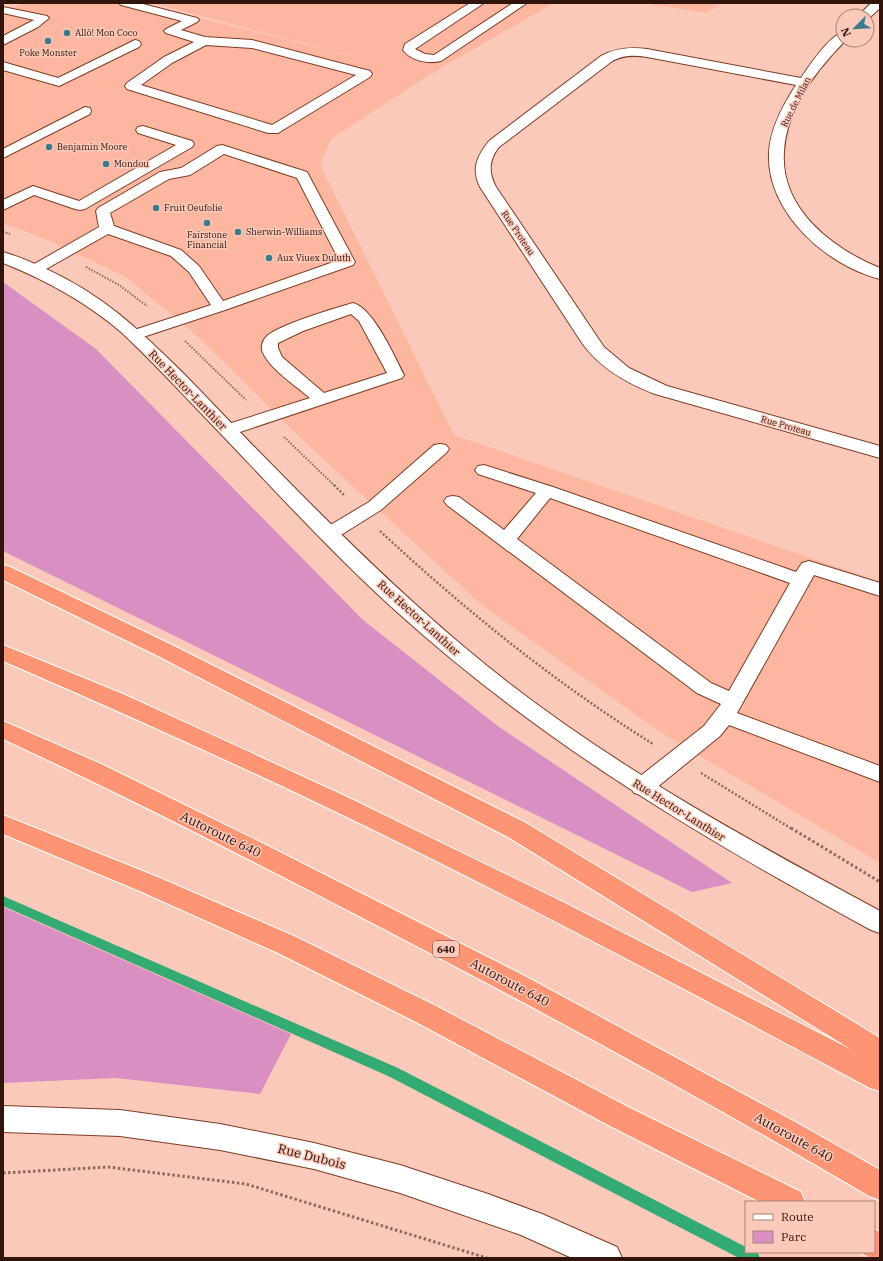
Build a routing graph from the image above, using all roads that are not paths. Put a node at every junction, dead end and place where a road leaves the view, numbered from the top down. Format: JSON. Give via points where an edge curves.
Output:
{"nodes":[{"id":1,"x":125,"y":3,"type":"edge"},
{"id":2,"x":478,"y":3,"type":"edge"},
{"id":3,"x":521,"y":3,"type":"edge"},
{"id":4,"x":3,"y":10,"type":"edge"},
{"id":5,"x":204,"y":40,"type":"junction"},
{"id":6,"x":3,"y":41,"type":"edge"},
{"id":7,"x":136,"y":44,"type":"dead end"},
{"id":8,"x":835,"y":44,"type":"edge"},
{"id":9,"x":3,"y":66,"type":"edge"},
{"id":10,"x":804,"y":83,"type":"junction"},
{"id":11,"x":85,"y":111,"type":"dead end"},
{"id":12,"x":143,"y":130,"type":"dead end"},
{"id":13,"x":3,"y":154,"type":"edge"},
{"id":14,"x":3,"y":206,"type":"edge"},
{"id":15,"x":106,"y":229,"type":"junction"},
{"id":16,"x":3,"y":257,"type":"edge"},
{"id":17,"x":34,"y":270,"type":"junction"},
{"id":18,"x":880,"y":274,"type":"edge"},
{"id":19,"x":220,"y":307,"type":"junction"},
{"id":20,"x":134,"y":335,"type":"junction"},
{"id":21,"x":321,"y":399,"type":"junction"},
{"id":22,"x":228,"y":430,"type":"junction"},
{"id":23,"x":440,"y":449,"type":"dead end"},
{"id":24,"x":880,"y":452,"type":"edge"},
{"id":25,"x":484,"y":470,"type":"dead end"},
{"id":26,"x":547,"y":491,"type":"junction"},
{"id":27,"x":453,"y":501,"type":"dead end"},
{"id":28,"x":329,"y":534,"type":"junction"},
{"id":29,"x":506,"y":540,"type":"junction"},
{"id":30,"x":3,"y":572,"type":"edge"},
{"id":31,"x":802,"y":581,"type":"junction"},
{"id":32,"x":880,"y":590,"type":"edge"},
{"id":33,"x":3,"y":652,"type":"edge"},
{"id":34,"x":729,"y":708,"type":"junction"},
{"id":35,"x":3,"y":729,"type":"edge"},
{"id":36,"x":880,"y":774,"type":"edge"},
{"id":37,"x":642,"y":788,"type":"junction"},
{"id":38,"x":3,"y":824,"type":"edge"},
{"id":39,"x":880,"y":923,"type":"edge"},
{"id":40,"x":880,"y":1053,"type":"edge"},
{"id":41,"x":880,"y":1079,"type":"edge"},
{"id":42,"x":3,"y":1119,"type":"edge"},
{"id":43,"x":880,"y":1186,"type":"edge"},
{"id":44,"x":788,"y":1201,"type":"edge"},
{"id":45,"x":606,"y":1258,"type":"edge"}],
"edges":[{"from":1,"to":5,"type":"lane","via":[[193,20],[170,32]]},
{"from":2,"to":3,"type":"lane","via":[[414,44],[409,50],[423,57],[437,58]]},
{"from":4,"to":6,"type":"lane","via":[[43,18]]},
{"from":5,"to":5,"type":"lane","via":[[252,44],[366,74],[273,130],[131,86],[168,60]]},
{"from":7,"to":9,"type":"lane","via":[[59,82]]},
{"from":8,"to":10,"type":"street","name":"Rue de Milan"},
{"from":10,"to":18,"type":"street","name":"Rue de Milan","via":[[787,115],[777,144],[776,162],[780,182],[796,216],[814,235],[836,253]]},
{"from":10,"to":24,"type":"street","name":"Rue Proteau","via":[[647,53],[629,52],[614,55],[606,58],[494,144],[483,160],[482,176],[591,343],[613,366],[661,390]]},
{"from":11,"to":13,"type":"lane"},
{"from":12,"to":14,"type":"lane","via":[[187,144],[80,206],[33,190]]},
{"from":15,"to":17,"type":"lane"},
{"from":15,"to":19,"type":"lane","via":[[176,254],[194,269]]},
{"from":15,"to":19,"type":"lane","via":[[103,211],[165,175],[185,172],[222,149],[287,168],[302,175],[348,262]]},
{"from":16,"to":17,"type":"street","name":"Rue Hector-Lanthier"},
{"from":17,"to":20,"type":"street","name":"Rue Hector-Lanthier","via":[[94,303]]},
{"from":19,"to":20,"type":"lane"},
{"from":20,"to":22,"type":"street","name":"Rue Hector-Lanthier"},
{"from":21,"to":21,"type":"lane","via":[[396,375],[364,318],[353,308],[283,333],[269,345],[276,360]]},
{"from":21,"to":22,"type":"lane"},
{"from":22,"to":28,"type":"street","name":"Rue Hector-Lanthier"},
{"from":23,"to":28,"type":"lane","via":[[375,506]]},
{"from":25,"to":26,"type":"lane"},
{"from":26,"to":29,"type":"lane"},
{"from":26,"to":31,"type":"lane"},
{"from":27,"to":29,"type":"lane"},
{"from":28,"to":37,"type":"street","name":"Rue Hector-Lanthier","via":[[448,645],[531,711]]},
{"from":29,"to":34,"type":"lane"},
{"from":30,"to":40,"type":"highway","via":[[166,651],[517,830]]},
{"from":31,"to":32,"type":"lane","via":[[810,567]]},
{"from":31,"to":34,"type":"lane"},
{"from":33,"to":41,"type":"highway","via":[[195,736],[432,848]]},
{"from":34,"to":36,"type":"lane"},
{"from":34,"to":37,"type":"lane","via":[[712,731]]},
{"from":35,"to":43,"type":"highway","name":"Autoroute 640","number":"640","via":[[249,848],[509,981]]},
{"from":37,"to":39,"type":"street","name":"Rue Hector-Lanthier","via":[[733,843]]},
{"from":38,"to":44,"type":"highway","via":[[287,945],[419,1010],[620,1117]]},
{"from":42,"to":45,"type":"street","name":"Rue Dubois","via":[[120,1123],[220,1137],[314,1156],[400,1179],[488,1208],[531,1224]]}]}
